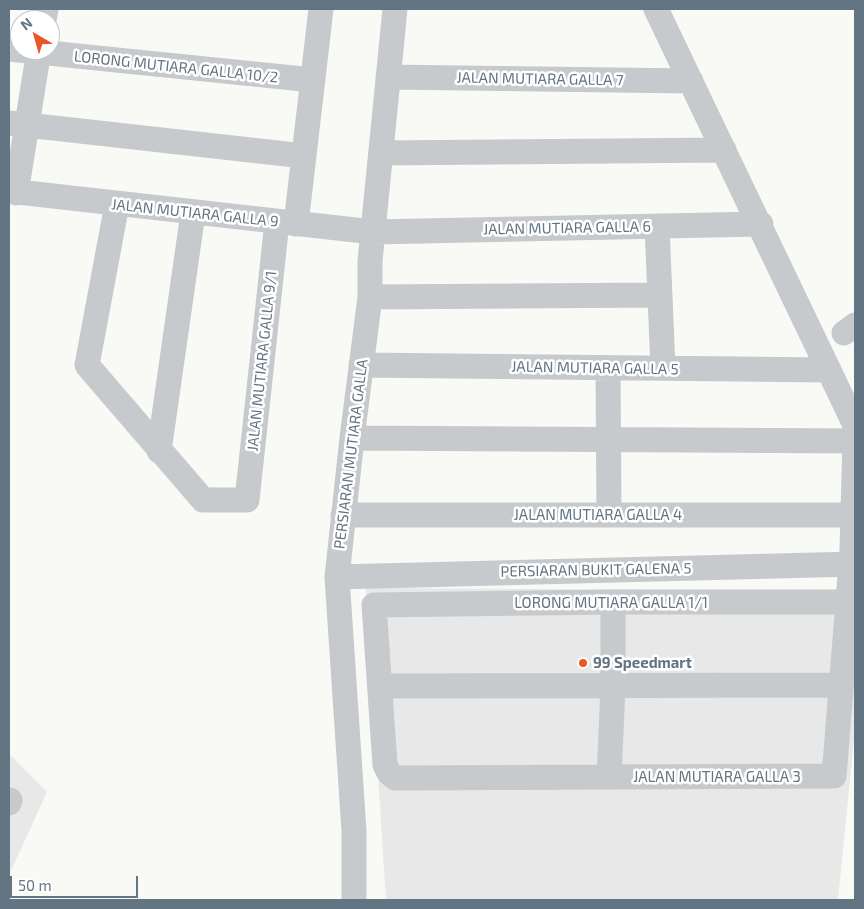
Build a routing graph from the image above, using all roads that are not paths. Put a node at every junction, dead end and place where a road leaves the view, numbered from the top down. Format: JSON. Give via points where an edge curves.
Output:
{"nodes":[{"id":1,"x":317,"y":9,"type":"edge"},
{"id":2,"x":395,"y":9,"type":"edge"},
{"id":3,"x":656,"y":9,"type":"edge"},
{"id":4,"x":60,"y":54,"type":"edge"},
{"id":5,"x":37,"y":60,"type":"edge"},
{"id":6,"x":388,"y":77,"type":"junction"},
{"id":7,"x":313,"y":80,"type":"junction"},
{"id":8,"x":691,"y":81,"type":"junction"},
{"id":9,"x":18,"y":124,"type":"edge"},
{"id":10,"x":724,"y":150,"type":"junction"},
{"id":11,"x":381,"y":153,"type":"junction"},
{"id":12,"x":304,"y":156,"type":"junction"},
{"id":13,"x":13,"y":192,"type":"edge"},
{"id":14,"x":118,"y":204,"type":"junction"},
{"id":15,"x":193,"y":213,"type":"junction"},
{"id":16,"x":286,"y":223,"type":"junction"},
{"id":17,"x":761,"y":224,"type":"junction"},
{"id":18,"x":657,"y":226,"type":"junction"},
{"id":19,"x":373,"y":232,"type":"junction"},
{"id":20,"x":660,"y":295,"type":"junction"},
{"id":21,"x":370,"y":297,"type":"junction"},
{"id":22,"x":361,"y":365,"type":"junction"},
{"id":23,"x":608,"y":368,"type":"junction"},
{"id":24,"x":663,"y":368,"type":"junction"},
{"id":25,"x":829,"y":370,"type":"junction"},
{"id":26,"x":855,"y":425,"type":"edge"},
{"id":27,"x":855,"y":437,"type":"edge"},
{"id":28,"x":352,"y":438,"type":"junction"},
{"id":29,"x":608,"y":439,"type":"junction"},
{"id":30,"x":855,"y":441,"type":"edge"},
{"id":31,"x":159,"y":452,"type":"junction"},
{"id":32,"x":343,"y":515,"type":"junction"},
{"id":33,"x":609,"y":515,"type":"junction"},
{"id":34,"x":853,"y":515,"type":"junction"},
{"id":35,"x":853,"y":564,"type":"edge"},
{"id":36,"x":337,"y":577,"type":"junction"},
{"id":37,"x":613,"y":602,"type":"junction"},
{"id":38,"x":848,"y":602,"type":"junction"},
{"id":39,"x":841,"y":685,"type":"junction"},
{"id":40,"x":380,"y":686,"type":"junction"},
{"id":41,"x":613,"y":687,"type":"junction"},
{"id":42,"x":609,"y":777,"type":"junction"},
{"id":43,"x":354,"y":900,"type":"edge"}],
"edges":[{"from":1,"to":7,"type":"street","name":"JALAN MUTIARA GALLA 9/1"},
{"from":2,"to":6,"type":"street","name":"PERSIARAN MUTIARA GALLA"},
{"from":3,"to":8,"type":"street"},
{"from":4,"to":7,"type":"street","name":"LORONG MUTIARA GALLA 10/2"},
{"from":5,"to":9,"type":"street"},
{"from":6,"to":8,"type":"street","name":"JALAN MUTIARA GALLA 7"},
{"from":6,"to":11,"type":"street","name":"PERSIARAN MUTIARA GALLA"},
{"from":7,"to":12,"type":"street","name":"JALAN MUTIARA GALLA 9/1"},
{"from":8,"to":10,"type":"street"},
{"from":9,"to":12,"type":"street"},
{"from":9,"to":13,"type":"street"},
{"from":10,"to":11,"type":"street"},
{"from":10,"to":17,"type":"street"},
{"from":11,"to":19,"type":"street","name":"PERSIARAN MUTIARA GALLA"},
{"from":12,"to":16,"type":"street","name":"JALAN MUTIARA GALLA 9/1"},
{"from":13,"to":14,"type":"street","name":"JALAN MUTIARA GALLA 9"},
{"from":14,"to":15,"type":"street","name":"JALAN MUTIARA GALLA 9"},
{"from":14,"to":31,"type":"street","via":[[87,365]]},
{"from":15,"to":16,"type":"street","name":"JALAN MUTIARA GALLA 9"},
{"from":15,"to":31,"type":"street"},
{"from":16,"to":19,"type":"street","name":"JALAN MUTIARA GALLA 9"},
{"from":16,"to":31,"type":"street","name":"JALAN MUTIARA GALLA 9/1","via":[[247,500],[202,500]]},
{"from":17,"to":18,"type":"street","name":"JALAN MUTIARA GALLA 6"},
{"from":17,"to":25,"type":"street"},
{"from":18,"to":19,"type":"street","name":"JALAN MUTIARA GALLA 6"},
{"from":18,"to":20,"type":"street"},
{"from":19,"to":21,"type":"street","name":"PERSIARAN MUTIARA GALLA"},
{"from":20,"to":21,"type":"street"},
{"from":20,"to":24,"type":"street"},
{"from":21,"to":22,"type":"street","name":"PERSIARAN MUTIARA GALLA"},
{"from":22,"to":23,"type":"street","name":"JALAN MUTIARA GALLA 5"},
{"from":22,"to":28,"type":"street","name":"PERSIARAN MUTIARA GALLA"},
{"from":23,"to":24,"type":"street","name":"JALAN MUTIARA GALLA 5"},
{"from":23,"to":29,"type":"street"},
{"from":24,"to":25,"type":"street","name":"JALAN MUTIARA GALLA 5"},
{"from":25,"to":26,"type":"street"},
{"from":27,"to":30,"type":"street","name":"JALAN MUTIARA GALLA 3"},
{"from":28,"to":29,"type":"street"},
{"from":28,"to":32,"type":"street","name":"PERSIARAN MUTIARA GALLA"},
{"from":29,"to":30,"type":"street"},
{"from":29,"to":33,"type":"street"},
{"from":30,"to":34,"type":"street","name":"JALAN MUTIARA GALLA 3"},
{"from":32,"to":33,"type":"street","name":"JALAN MUTIARA GALLA 4"},
{"from":32,"to":36,"type":"street","name":"PERSIARAN MUTIARA GALLA"},
{"from":33,"to":34,"type":"street","name":"JALAN MUTIARA GALLA 4"},
{"from":34,"to":35,"type":"street","name":"JALAN MUTIARA GALLA 3"},
{"from":35,"to":36,"type":"street","name":"PERSIARAN BUKIT GALENA 5"},
{"from":35,"to":38,"type":"street","name":"JALAN MUTIARA GALLA 3"},
{"from":36,"to":43,"type":"street","name":"PERSIARAN MUTIARA GALLA","via":[[354,831]]},
{"from":37,"to":38,"type":"street","name":"LORONG MUTIARA GALLA 1/1"},
{"from":37,"to":40,"type":"street","name":"LORONG MUTIARA GALLA 1/1","via":[[374,605]]},
{"from":37,"to":41,"type":"street"},
{"from":38,"to":39,"type":"street","name":"JALAN MUTIARA GALLA 3"},
{"from":39,"to":41,"type":"street"},
{"from":39,"to":42,"type":"street","name":"JALAN MUTIARA GALLA 3","via":[[834,776]]},
{"from":40,"to":41,"type":"street"},
{"from":40,"to":42,"type":"street","name":"JALAN MUTIARA GALLA 3","via":[[385,765],[395,778]]},
{"from":41,"to":42,"type":"street"}]}
